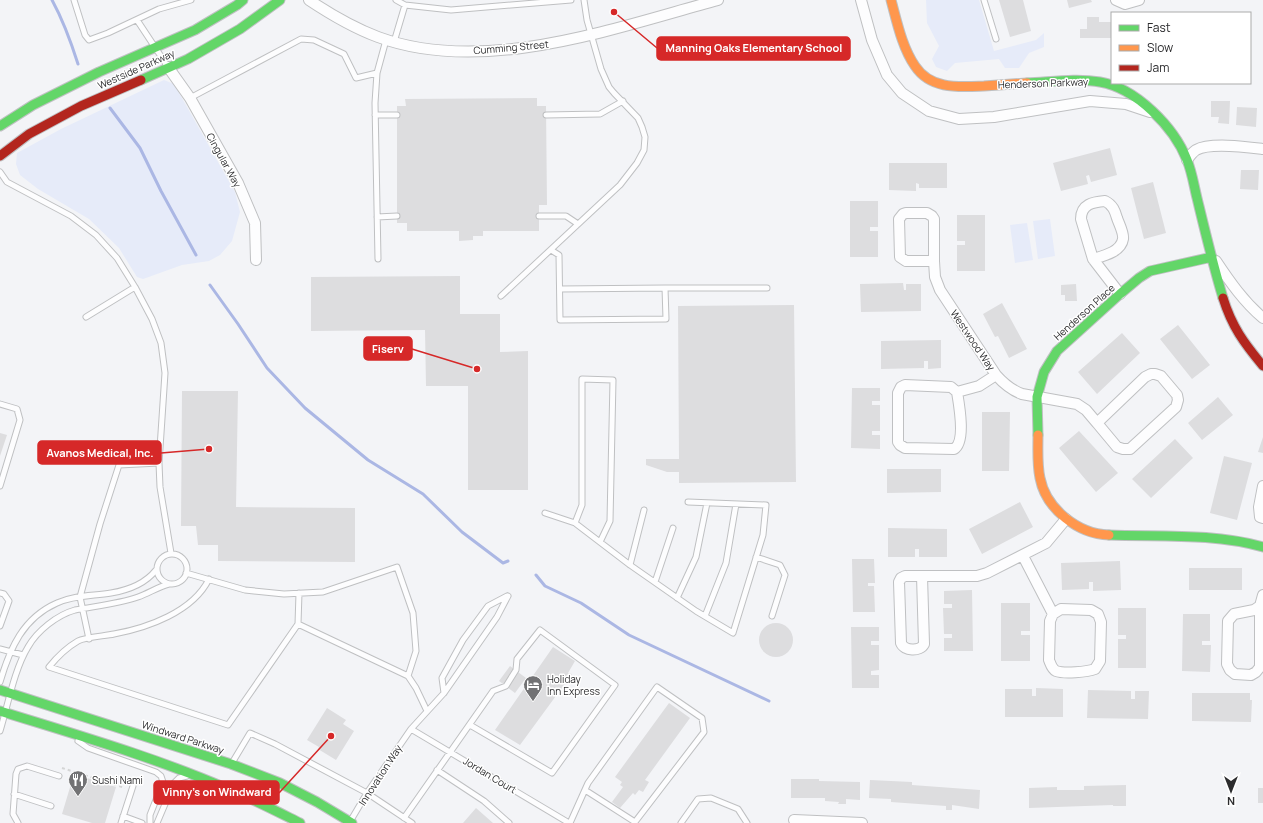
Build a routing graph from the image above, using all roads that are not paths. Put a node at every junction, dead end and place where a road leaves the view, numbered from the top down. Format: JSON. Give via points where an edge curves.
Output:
{"nodes":[{"id":1,"x":74,"y":0,"type":"edge"},
{"id":2,"x":190,"y":0,"type":"edge"},
{"id":3,"x":243,"y":0,"type":"edge"},
{"id":4,"x":280,"y":0,"type":"edge"},
{"id":5,"x":309,"y":0,"type":"edge"},
{"id":6,"x":396,"y":0,"type":"edge"},
{"id":7,"x":571,"y":0,"type":"edge"},
{"id":8,"x":584,"y":0,"type":"edge"},
{"id":9,"x":718,"y":0,"type":"edge"},
{"id":10,"x":861,"y":0,"type":"edge"},
{"id":11,"x":891,"y":0,"type":"edge"},
{"id":12,"x":984,"y":0,"type":"edge"},
{"id":13,"x":1116,"y":0,"type":"edge"},
{"id":14,"x":1139,"y":0,"type":"edge"},
{"id":15,"x":177,"y":2,"type":"edge"},
{"id":16,"x":405,"y":5,"type":"junction"},
{"id":17,"x":137,"y":20,"type":"junction"},
{"id":18,"x":592,"y":34,"type":"junction"},
{"id":19,"x":996,"y":39,"type":"dead end"},
{"id":20,"x":390,"y":41,"type":"junction"},
{"id":21,"x":155,"y":47,"type":"junction"},
{"id":22,"x":168,"y":67,"type":"junction"},
{"id":23,"x":377,"y":73,"type":"junction"},
{"id":24,"x":190,"y":98,"type":"junction"},
{"id":25,"x":623,"y":101,"type":"junction"},
{"id":26,"x":375,"y":115,"type":"junction"},
{"id":27,"x":397,"y":115,"type":"dead end"},
{"id":28,"x":546,"y":115,"type":"dead end"},
{"id":29,"x":1157,"y":116,"type":"junction"},
{"id":30,"x":0,"y":126,"type":"edge"},
{"id":31,"x":1263,"y":149,"type":"edge"},
{"id":32,"x":0,"y":156,"type":"edge"},
{"id":33,"x":1187,"y":160,"type":"junction"},
{"id":34,"x":0,"y":172,"type":"edge"},
{"id":35,"x":397,"y":216,"type":"dead end"},
{"id":36,"x":539,"y":216,"type":"dead end"},
{"id":37,"x":377,"y":217,"type":"junction"},
{"id":38,"x":578,"y":224,"type":"junction"},
{"id":39,"x":551,"y":250,"type":"junction"},
{"id":40,"x":1212,"y":257,"type":"junction"},
{"id":41,"x":378,"y":259,"type":"dead end"},
{"id":42,"x":1093,"y":259,"type":"junction"},
{"id":43,"x":256,"y":260,"type":"dead end"},
{"id":44,"x":934,"y":262,"type":"junction"},
{"id":45,"x":135,"y":287,"type":"junction"},
{"id":46,"x":665,"y":288,"type":"junction"},
{"id":47,"x":767,"y":288,"type":"dead end"},
{"id":48,"x":560,"y":289,"type":"junction"},
{"id":49,"x":1120,"y":294,"type":"junction"},
{"id":50,"x":501,"y":296,"type":"dead end"},
{"id":51,"x":86,"y":317,"type":"dead end"},
{"id":52,"x":1263,"y":318,"type":"edge"},
{"id":53,"x":1263,"y":366,"type":"edge"},
{"id":54,"x":996,"y":374,"type":"junction"},
{"id":55,"x":957,"y":392,"type":"junction"},
{"id":56,"x":1037,"y":397,"type":"junction"},
{"id":57,"x":0,"y":404,"type":"edge"},
{"id":58,"x":1098,"y":423,"type":"junction"},
{"id":59,"x":159,"y":463,"type":"junction"},
{"id":60,"x":0,"y":486,"type":"edge"},
{"id":61,"x":1263,"y":486,"type":"edge"},
{"id":62,"x":688,"y":502,"type":"dead end"},
{"id":63,"x":707,"y":503,"type":"junction"},
{"id":64,"x":736,"y":504,"type":"junction"},
{"id":65,"x":644,"y":510,"type":"dead end"},
{"id":66,"x":545,"y":513,"type":"dead end"},
{"id":67,"x":1263,"y":518,"type":"edge"},
{"id":68,"x":1066,"y":519,"type":"junction"},
{"id":69,"x":575,"y":523,"type":"junction"},
{"id":70,"x":673,"y":528,"type":"dead end"},
{"id":71,"x":600,"y":542,"type":"junction"},
{"id":72,"x":1263,"y":547,"type":"edge"},
{"id":73,"x":170,"y":553,"type":"junction"},
{"id":74,"x":1023,"y":556,"type":"junction"},
{"id":75,"x":756,"y":557,"type":"junction"},
{"id":76,"x":630,"y":565,"type":"junction"},
{"id":77,"x":156,"y":570,"type":"junction"},
{"id":78,"x":186,"y":573,"type":"junction"},
{"id":79,"x":922,"y":576,"type":"junction"},
{"id":80,"x":209,"y":579,"type":"junction"},
{"id":81,"x":655,"y":582,"type":"junction"},
{"id":82,"x":169,"y":584,"type":"junction"},
{"id":83,"x":0,"y":593,"type":"edge"},
{"id":84,"x":299,"y":593,"type":"junction"},
{"id":85,"x":1263,"y":595,"type":"edge"},
{"id":86,"x":80,"y":597,"type":"junction"},
{"id":87,"x":678,"y":598,"type":"junction"},
{"id":88,"x":1260,"y":606,"type":"junction"},
{"id":89,"x":82,"y":609,"type":"junction"},
{"id":90,"x":1053,"y":614,"type":"junction"},
{"id":91,"x":705,"y":616,"type":"junction"},
{"id":92,"x":772,"y":616,"type":"dead end"},
{"id":93,"x":298,"y":624,"type":"junction"},
{"id":94,"x":0,"y":626,"type":"edge"},
{"id":95,"x":90,"y":638,"type":"junction"},
{"id":96,"x":0,"y":649,"type":"edge"},
{"id":97,"x":10,"y":651,"type":"junction"},
{"id":98,"x":24,"y":655,"type":"junction"},
{"id":99,"x":408,"y":676,"type":"junction"},
{"id":100,"x":0,"y":682,"type":"edge"},
{"id":101,"x":0,"y":690,"type":"edge"},
{"id":102,"x":11,"y":693,"type":"junction"},
{"id":103,"x":444,"y":693,"type":"junction"},
{"id":104,"x":427,"y":711,"type":"junction"},
{"id":105,"x":3,"y":712,"type":"edge"},
{"id":106,"x":470,"y":725,"type":"junction"},
{"id":107,"x":411,"y":729,"type":"junction"},
{"id":108,"x":60,"y":730,"type":"junction"},
{"id":109,"x":0,"y":731,"type":"edge"},
{"id":110,"x":450,"y":751,"type":"junction"},
{"id":111,"x":231,"y":764,"type":"junction"},
{"id":112,"x":437,"y":770,"type":"junction"},
{"id":113,"x":194,"y":775,"type":"junction"},
{"id":114,"x":59,"y":776,"type":"road end"},
{"id":115,"x":132,"y":788,"type":"road end"},
{"id":116,"x":585,"y":790,"type":"junction"},
{"id":117,"x":367,"y":793,"type":"junction"},
{"id":118,"x":14,"y":794,"type":"junction"},
{"id":119,"x":51,"y":806,"type":"dead end"},
{"id":120,"x":123,"y":816,"type":"junction"},
{"id":121,"x":404,"y":818,"type":"junction"},
{"id":122,"x":794,"y":820,"type":"dead end"},
{"id":123,"x":815,"y":822,"type":"edge"},
{"id":124,"x":18,"y":823,"type":"edge"},
{"id":125,"x":121,"y":823,"type":"edge"},
{"id":126,"x":142,"y":823,"type":"edge"},
{"id":127,"x":150,"y":823,"type":"edge"},
{"id":128,"x":157,"y":823,"type":"edge"},
{"id":129,"x":300,"y":823,"type":"edge"},
{"id":130,"x":351,"y":823,"type":"edge"},
{"id":131,"x":412,"y":823,"type":"edge"},
{"id":132,"x":509,"y":823,"type":"edge"},
{"id":133,"x":569,"y":823,"type":"edge"},
{"id":134,"x":681,"y":823,"type":"edge"},
{"id":135,"x":747,"y":823,"type":"edge"},
{"id":136,"x":862,"y":823,"type":"edge"}],
"edges":[{"from":1,"to":17,"type":"lane","via":[[85,35],[90,40]]},
{"from":2,"to":15,"type":"lane"},
{"from":3,"to":21,"type":"main road","name":"Westside Parkway","via":[[195,30]]},
{"from":4,"to":22,"type":"main road","name":"Westside Parkway","via":[[240,29]]},
{"from":5,"to":20,"type":"street","name":"Cumming Street","via":[[337,18]]},
{"from":6,"to":16,"type":"lane"},
{"from":7,"to":16,"type":"lane","via":[[451,10]]},
{"from":8,"to":18,"type":"lane","via":[[586,20]]},
{"from":9,"to":18,"type":"street","name":"Cumming Street"},
{"from":10,"to":29,"type":"street","via":[[872,40],[887,75],[902,94],[929,111],[959,119],[994,117],[1090,101],[1126,104]]},
{"from":11,"to":29,"type":"main road","name":"Henderson Parkway","via":[[909,57],[917,70],[940,85],[1100,82],[1118,87],[1135,96]]},
{"from":12,"to":19,"type":"lane"},
{"from":13,"to":14,"type":"street","via":[[1125,4]]},
{"from":15,"to":17,"type":"lane"},
{"from":16,"to":20,"type":"lane"},
{"from":17,"to":21,"type":"lane"},
{"from":18,"to":20,"type":"street","name":"Cumming Street","via":[[550,44],[476,51],[443,51]]},
{"from":18,"to":25,"type":"lane","via":[[605,79],[614,94]]},
{"from":20,"to":23,"type":"lane"},
{"from":21,"to":22,"type":"lane"},
{"from":21,"to":30,"type":"main road","name":"Westside Parkway","via":[[33,105]]},
{"from":22,"to":24,"type":"street","name":"Cingular Way"},
{"from":22,"to":32,"type":"main road","name":"Westside Parkway","via":[[81,106],[29,134]]},
{"from":23,"to":24,"type":"lane","via":[[356,78],[344,54],[314,40],[302,39]]},
{"from":23,"to":26,"type":"lane"},
{"from":24,"to":43,"type":"street","name":"Cingular Way","via":[[238,183],[255,223]]},
{"from":25,"to":28,"type":"lane","via":[[600,114]]},
{"from":25,"to":38,"type":"lane","via":[[638,118],[642,127],[645,137],[644,150],[620,185]]},
{"from":26,"to":27,"type":"lane"},
{"from":26,"to":37,"type":"lane"},
{"from":29,"to":33,"type":"main road","name":"Henderson Parkway","via":[[1174,137]]},
{"from":31,"to":33,"type":"street","via":[[1207,147],[1196,151]]},
{"from":33,"to":40,"type":"main road","name":"Henderson Parkway"},
{"from":34,"to":45,"type":"lane","via":[[7,182],[71,216],[96,234],[117,258]]},
{"from":35,"to":37,"type":"lane"},
{"from":36,"to":38,"type":"lane","via":[[566,216]]},
{"from":37,"to":41,"type":"lane"},
{"from":38,"to":39,"type":"lane"},
{"from":39,"to":48,"type":"lane","via":[[559,255]]},
{"from":39,"to":50,"type":"lane"},
{"from":40,"to":49,"type":"main road","name":"Henderson Place","via":[[1150,271]]},
{"from":40,"to":52,"type":"street","name":"Henderson Parkway","via":[[1235,289]]},
{"from":40,"to":53,"type":"main road","name":"Henderson Parkway","via":[[1228,314],[1243,342]]},
{"from":42,"to":42,"type":"street","via":[[1081,213],[1087,205],[1105,201],[1113,208],[1123,240],[1113,252]]},
{"from":42,"to":49,"type":"street"},
{"from":44,"to":44,"type":"street","name":"Westwood Way","via":[[906,261],[900,257],[899,219],[903,214],[926,213],[934,219]]},
{"from":44,"to":54,"type":"street","name":"Westwood Way","via":[[934,277],[940,290]]},
{"from":45,"to":51,"type":"lane"},
{"from":45,"to":59,"type":"lane","via":[[161,343],[165,373]]},
{"from":46,"to":47,"type":"lane"},
{"from":46,"to":48,"type":"lane"},
{"from":46,"to":48,"type":"lane","via":[[666,319],[560,320]]},
{"from":49,"to":56,"type":"main road","name":"Henderson Place","via":[[1058,351],[1044,372]]},
{"from":54,"to":55,"type":"street","via":[[979,386]]},
{"from":54,"to":56,"type":"street","name":"Westwood Way","via":[[1014,391]]},
{"from":55,"to":55,"type":"street","via":[[960,416],[958,447],[905,448],[900,445],[898,393],[901,387],[905,385],[951,388]]},
{"from":56,"to":58,"type":"street","name":"Westwood Way","via":[[1077,404]]},
{"from":56,"to":68,"type":"main road","name":"Henderson Place","via":[[1040,479],[1050,501]]},
{"from":57,"to":60,"type":"lane","via":[[17,409],[20,420]]},
{"from":58,"to":58,"type":"street","name":"Westwood Way","via":[[1151,374],[1161,376],[1177,395],[1176,407],[1130,449],[1117,447]]},
{"from":59,"to":73,"type":"lane"},
{"from":59,"to":86,"type":"lane","via":[[119,465]]},
{"from":61,"to":67,"type":"street","via":[[1259,513]]},
{"from":62,"to":63,"type":"lane"},
{"from":63,"to":64,"type":"lane"},
{"from":63,"to":87,"type":"lane","via":[[696,557]]},
{"from":64,"to":75,"type":"lane","via":[[766,505],[763,535]]},
{"from":64,"to":91,"type":"lane","via":[[726,564]]},
{"from":65,"to":76,"type":"lane"},
{"from":66,"to":69,"type":"lane"},
{"from":68,"to":72,"type":"main road","name":"Henderson Place","via":[[1083,530],[1102,535],[1218,538]]},
{"from":68,"to":74,"type":"street","via":[[1046,543]]},
{"from":69,"to":71,"type":"lane"},
{"from":69,"to":71,"type":"lane","via":[[582,505],[582,380],[613,380],[610,521]]},
{"from":70,"to":81,"type":"lane"},
{"from":71,"to":76,"type":"lane"},
{"from":73,"to":77,"type":"lane","via":[[160,559]]},
{"from":73,"to":78,"type":"lane","via":[[178,554],[184,559]]},
{"from":74,"to":79,"type":"street","via":[[978,576]]},
{"from":74,"to":90,"type":"street"},
{"from":75,"to":91,"type":"lane","via":[[733,633]]},
{"from":75,"to":92,"type":"lane","via":[[780,565],[785,575]]},
{"from":76,"to":81,"type":"lane"},
{"from":77,"to":82,"type":"lane","via":[[158,576]]},
{"from":77,"to":86,"type":"lane","via":[[150,578],[130,589]]},
{"from":78,"to":80,"type":"lane"},
{"from":78,"to":82,"type":"lane","via":[[183,580]]},
{"from":79,"to":79,"type":"street","via":[[924,644],[919,649],[906,649],[900,643],[899,582],[905,576]]},
{"from":80,"to":84,"type":"lane","via":[[245,590]]},
{"from":80,"to":95,"type":"lane","via":[[193,599],[174,614],[149,625]]},
{"from":81,"to":87,"type":"lane"},
{"from":82,"to":89,"type":"lane","via":[[138,597]]},
{"from":83,"to":94,"type":"lane","via":[[4,594],[9,602]]},
{"from":84,"to":93,"type":"lane"},
{"from":84,"to":99,"type":"lane","via":[[323,592],[396,567],[413,613],[416,651]]},
{"from":85,"to":88,"type":"street"},
{"from":86,"to":89,"type":"lane"},
{"from":86,"to":97,"type":"lane","via":[[57,602],[32,618]]},
{"from":87,"to":91,"type":"lane"},
{"from":88,"to":88,"type":"street","via":[[1260,667],[1251,675],[1235,674],[1227,664],[1228,621],[1234,614],[1254,610]]},
{"from":89,"to":95,"type":"lane"},
{"from":89,"to":98,"type":"lane","via":[[47,624],[28,646]]},
{"from":90,"to":90,"type":"street","via":[[1061,609],[1091,610],[1098,614],[1101,622],[1100,661],[1095,669],[1088,672],[1061,672],[1051,666],[1050,621]]},
{"from":93,"to":95,"type":"lane","via":[[228,725],[49,668],[58,655],[79,640]]},
{"from":93,"to":99,"type":"lane"},
{"from":96,"to":97,"type":"lane"},
{"from":97,"to":98,"type":"lane"},
{"from":97,"to":100,"type":"lane"},
{"from":98,"to":102,"type":"lane"},
{"from":99,"to":104,"type":"lane"},
{"from":101,"to":102,"type":"main road","name":"Windward Parkway"},
{"from":102,"to":105,"type":"lane"},
{"from":102,"to":111,"type":"main road","name":"Windward Parkway"},
{"from":103,"to":103,"type":"lane","name":"Innovation Way","via":[[497,617],[508,596],[488,606],[463,640],[442,678]]},
{"from":103,"to":104,"type":"lane","name":"Innovation Way"},
{"from":104,"to":107,"type":"lane","name":"Innovation Way"},
{"from":105,"to":108,"type":"main road"},
{"from":105,"to":109,"type":"lane"},
{"from":106,"to":106,"type":"lane","via":[[493,690],[506,686],[516,670],[517,660],[540,630],[615,685],[552,773]]},
{"from":106,"to":110,"type":"lane"},
{"from":107,"to":110,"type":"lane","name":"Jordan Court"},
{"from":107,"to":117,"type":"lane","name":"Innovation Way"},
{"from":108,"to":113,"type":"main road"},
{"from":108,"to":127,"type":"lane","via":[[88,748],[161,776],[163,782],[150,816]]},
{"from":110,"to":112,"type":"lane"},
{"from":110,"to":133,"type":"lane","name":"Jordan Court"},
{"from":111,"to":117,"type":"lane","via":[[250,733]]},
{"from":111,"to":130,"type":"main road","name":"Windward Parkway","via":[[280,783]]},
{"from":112,"to":121,"type":"lane"},
{"from":112,"to":132,"type":"lane","via":[[484,801]]},
{"from":113,"to":128,"type":"lane","via":[[179,778],[174,783]]},
{"from":113,"to":129,"type":"main road"},
{"from":114,"to":118,"type":"lane","via":[[27,766],[18,769]]},
{"from":115,"to":120,"type":"lane"},
{"from":116,"to":116,"type":"lane","via":[[657,687],[702,718],[704,732],[635,822]]},
{"from":116,"to":133,"type":"lane"},
{"from":117,"to":121,"type":"lane"},
{"from":117,"to":130,"type":"lane","name":"Innovation Way"},
{"from":118,"to":119,"type":"lane"},
{"from":118,"to":124,"type":"lane","via":[[13,814]]},
{"from":120,"to":125,"type":"lane"},
{"from":120,"to":126,"type":"lane"},
{"from":121,"to":131,"type":"lane"},
{"from":122,"to":123,"type":"street"},
{"from":123,"to":136,"type":"street"},
{"from":134,"to":135,"type":"lane","via":[[698,799],[711,798],[738,809]]}]}
